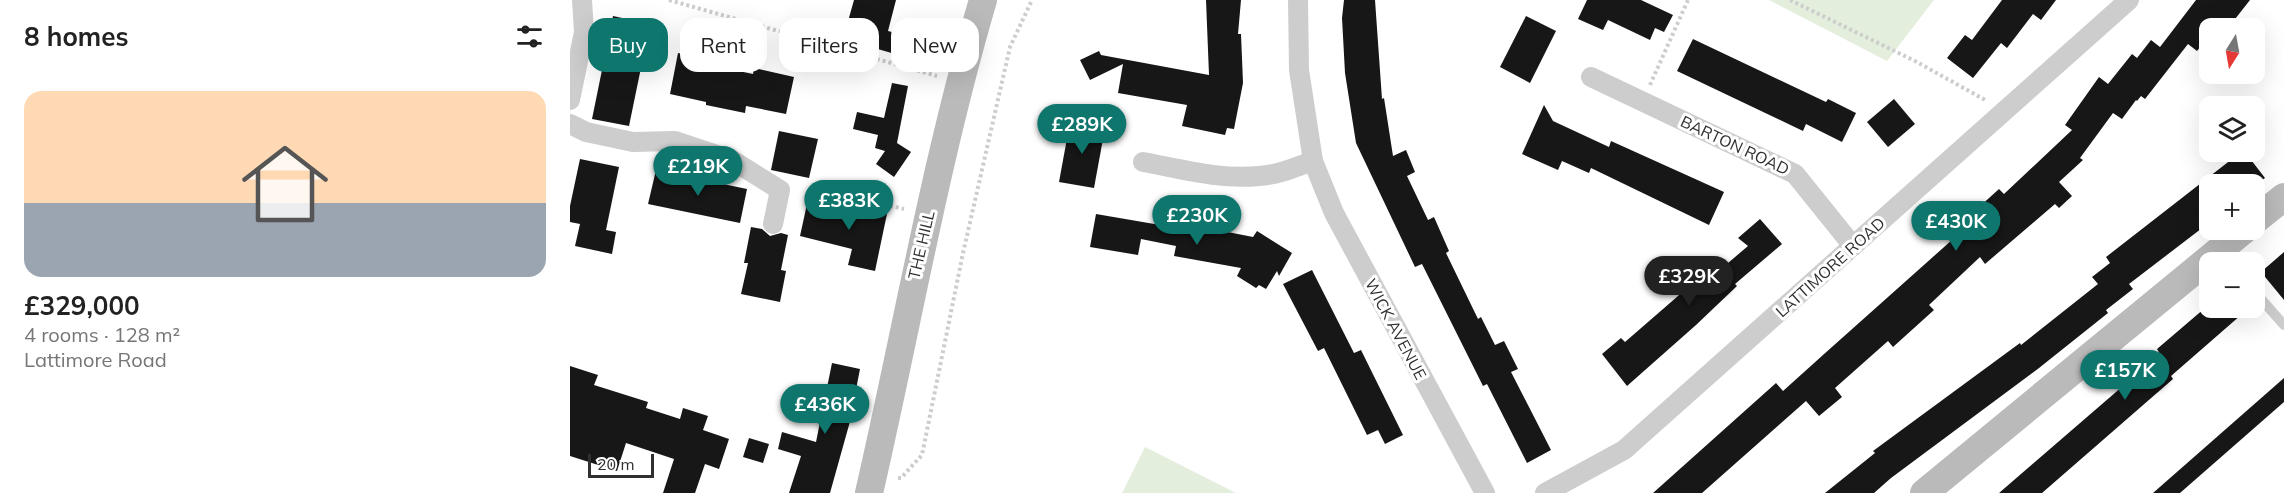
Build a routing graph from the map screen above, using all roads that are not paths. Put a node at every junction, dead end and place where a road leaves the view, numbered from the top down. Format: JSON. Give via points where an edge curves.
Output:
{"nodes":[{"id":1,"x":582,"y":0,"type":"edge"},
{"id":2,"x":983,"y":0,"type":"edge"},
{"id":3,"x":1298,"y":0,"type":"edge"},
{"id":4,"x":2129,"y":0,"type":"edge"},
{"id":5,"x":1591,"y":77,"type":"dead end"},
{"id":6,"x":570,"y":100,"type":"edge"},
{"id":7,"x":570,"y":124,"type":"edge"},
{"id":8,"x":1313,"y":161,"type":"junction"},
{"id":9,"x":1143,"y":162,"type":"dead end"},
{"id":10,"x":2284,"y":197,"type":"edge"},
{"id":11,"x":2265,"y":212,"type":"edge"},
{"id":12,"x":773,"y":224,"type":"dead end"},
{"id":13,"x":2234,"y":240,"type":"edge"},
{"id":14,"x":1853,"y":246,"type":"junction"},
{"id":15,"x":2265,"y":303,"type":"edge"},
{"id":16,"x":2284,"y":325,"type":"edge"},
{"id":17,"x":869,"y":493,"type":"edge"},
{"id":18,"x":1485,"y":493,"type":"edge"},
{"id":19,"x":1545,"y":493,"type":"edge"},
{"id":20,"x":1924,"y":493,"type":"edge"}],
"edges":[{"from":1,"to":6,"type":"street","via":[[585,32]]},
{"from":2,"to":17,"type":"main road","name":"THE HILL","via":[[958,83]]},
{"from":3,"to":8,"type":"street","name":"WICK AVENUE","via":[[1299,70]]},
{"from":4,"to":14,"type":"street","name":"LATTIMORE ROAD"},
{"from":5,"to":14,"type":"street","name":"BARTON ROAD","via":[[1795,174]]},
{"from":7,"to":12,"type":"street","via":[[586,132],[633,142],[675,141],[732,160],[780,190]]},
{"from":8,"to":9,"type":"street","via":[[1281,172],[1238,177]]},
{"from":8,"to":18,"type":"street","name":"WICK AVENUE","via":[[1334,213]]},
{"from":10,"to":11,"type":"main road"},
{"from":13,"to":20,"type":"main road"},
{"from":14,"to":19,"type":"street","name":"LATTIMORE ROAD","via":[[1624,450]]},
{"from":15,"to":16,"type":"lane"}]}
